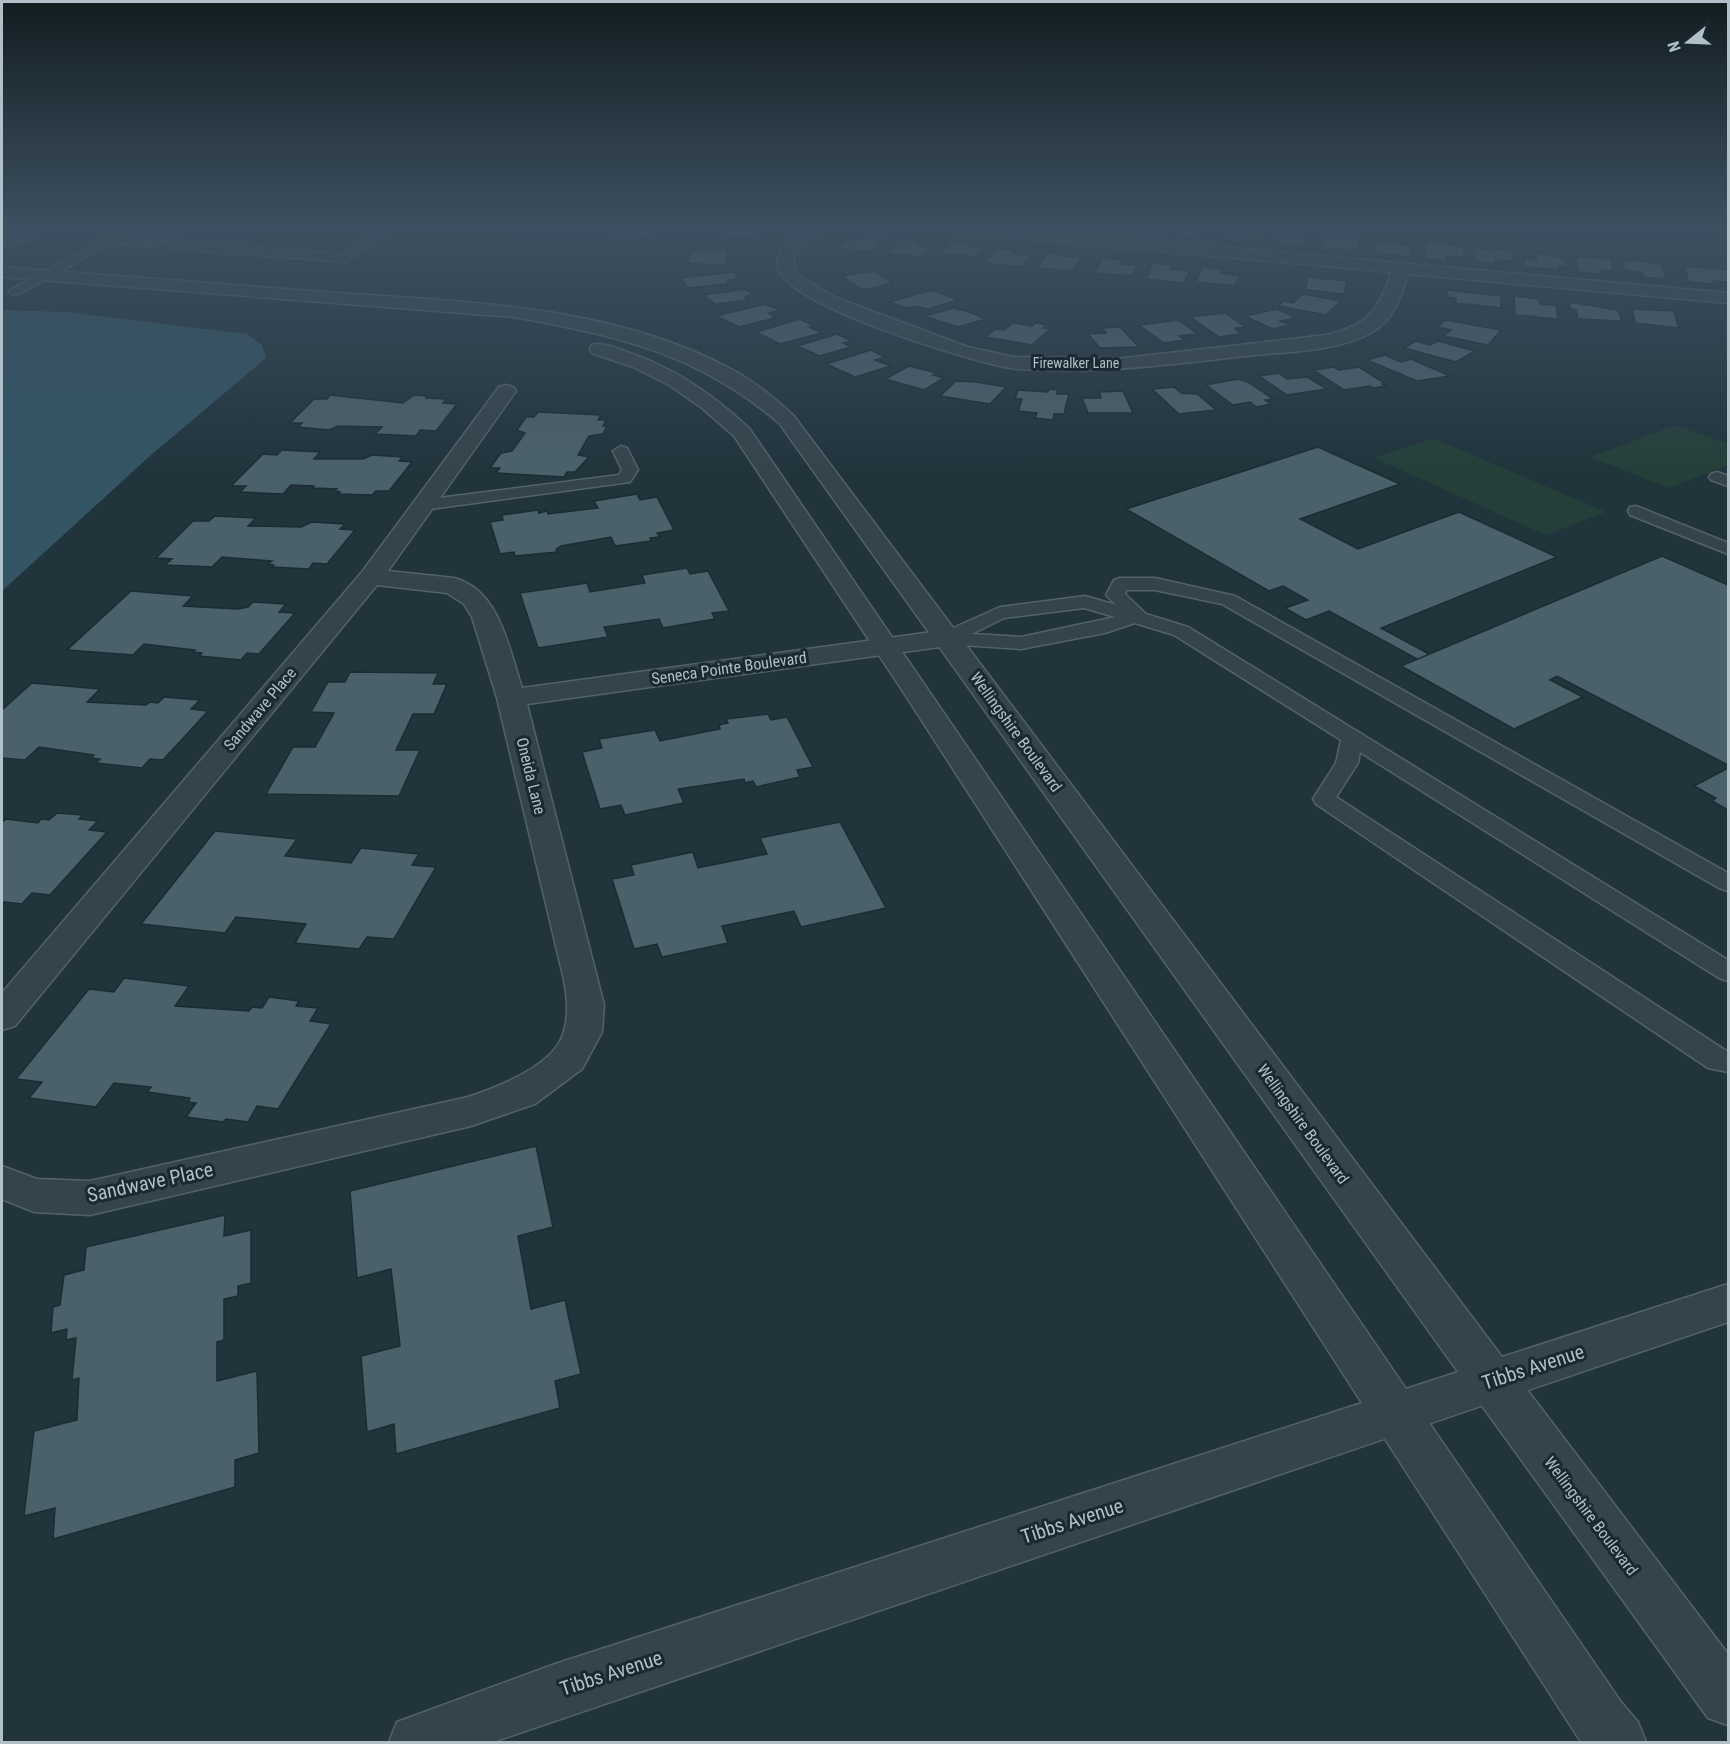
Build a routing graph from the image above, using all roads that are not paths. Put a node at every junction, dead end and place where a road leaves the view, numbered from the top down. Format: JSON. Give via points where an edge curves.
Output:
{"nodes":[{"id":1,"x":295,"y":309,"type":"edge"},
{"id":2,"x":481,"y":309,"type":"edge"},
{"id":3,"x":850,"y":309,"type":"edge"},
{"id":4,"x":1385,"y":309,"type":"edge"},
{"id":5,"x":506,"y":392,"type":"dead end"},
{"id":6,"x":621,"y":452,"type":"dead end"},
{"id":7,"x":423,"y":505,"type":"junction"},
{"id":8,"x":1636,"y":511,"type":"dead end"},
{"id":9,"x":1728,"y":549,"type":"edge"},
{"id":10,"x":371,"y":577,"type":"junction"},
{"id":11,"x":1138,"y":616,"type":"junction"},
{"id":12,"x":947,"y":638,"type":"junction"},
{"id":13,"x":886,"y":645,"type":"junction"},
{"id":14,"x":512,"y":698,"type":"junction"},
{"id":15,"x":1352,"y":738,"type":"junction"},
{"id":16,"x":1728,"y":883,"type":"edge"},
{"id":17,"x":1728,"y":972,"type":"edge"},
{"id":18,"x":2,"y":1017,"type":"edge"},
{"id":19,"x":569,"y":1059,"type":"joint"},
{"id":20,"x":1728,"y":1062,"type":"edge"},
{"id":21,"x":2,"y":1182,"type":"edge"},
{"id":22,"x":1728,"y":1303,"type":"edge"},
{"id":23,"x":1492,"y":1381,"type":"junction"},
{"id":24,"x":1395,"y":1413,"type":"junction"},
{"id":25,"x":1728,"y":1698,"type":"edge"},
{"id":26,"x":417,"y":1743,"type":"edge"},
{"id":27,"x":1618,"y":1743,"type":"edge"}],
"edges":[{"from":1,"to":13,"type":"street","name":"Wellingshire Boulevard","via":[[495,327],[553,337],[632,358],[681,382],[742,432]]},
{"from":2,"to":12,"type":"street","name":"Wellingshire Boulevard","via":[[595,326],[665,345],[761,395],[786,419]]},
{"from":3,"to":4,"type":"street","name":"Firewalker Lane","via":[[963,352],[1013,363],[1116,365],[1326,341],[1353,335],[1374,324]]},
{"from":5,"to":7,"type":"street","name":"Sandwave Place"},
{"from":6,"to":7,"type":"lane","via":[[630,470],[624,478]]},
{"from":7,"to":10,"type":"street","name":"Sandwave Place"},
{"from":8,"to":9,"type":"lane"},
{"from":10,"to":14,"type":"street","name":"Oneida Lane","via":[[454,586],[473,599],[485,617]]},
{"from":10,"to":18,"type":"street","name":"Sandwave Place"},
{"from":11,"to":12,"type":"lane","via":[[1105,627],[1022,643]]},
{"from":11,"to":12,"type":"lane","via":[[1085,602],[1000,613]]},
{"from":11,"to":15,"type":"lane","via":[[1180,631]]},
{"from":11,"to":16,"type":"lane","via":[[1116,596],[1120,584],[1155,584],[1228,600]]},
{"from":12,"to":13,"type":"street","name":"Seneca Pointe Boulevard"},
{"from":12,"to":23,"type":"street","name":"Wellingshire Boulevard"},
{"from":13,"to":14,"type":"street","name":"Seneca Pointe Boulevard"},
{"from":13,"to":24,"type":"street","name":"Wellingshire Boulevard"},
{"from":14,"to":19,"type":"street","name":"Oneida Lane","via":[[586,1005],[583,1032]]},
{"from":15,"to":17,"type":"lane"},
{"from":15,"to":20,"type":"lane","via":[[1347,763],[1323,799],[1718,1061]]},
{"from":19,"to":21,"type":"street","name":"Sandwave Place","via":[[521,1094],[471,1110],[90,1198],[34,1195]]},
{"from":22,"to":23,"type":"street","name":"Tibbs Avenue"},
{"from":23,"to":24,"type":"street","name":"Tibbs Avenue"},
{"from":23,"to":25,"type":"street","name":"Wellingshire Boulevard"},
{"from":24,"to":26,"type":"street","name":"Tibbs Avenue","via":[[555,1692]]},
{"from":24,"to":27,"type":"street","name":"Wellingshire Boulevard"}]}
